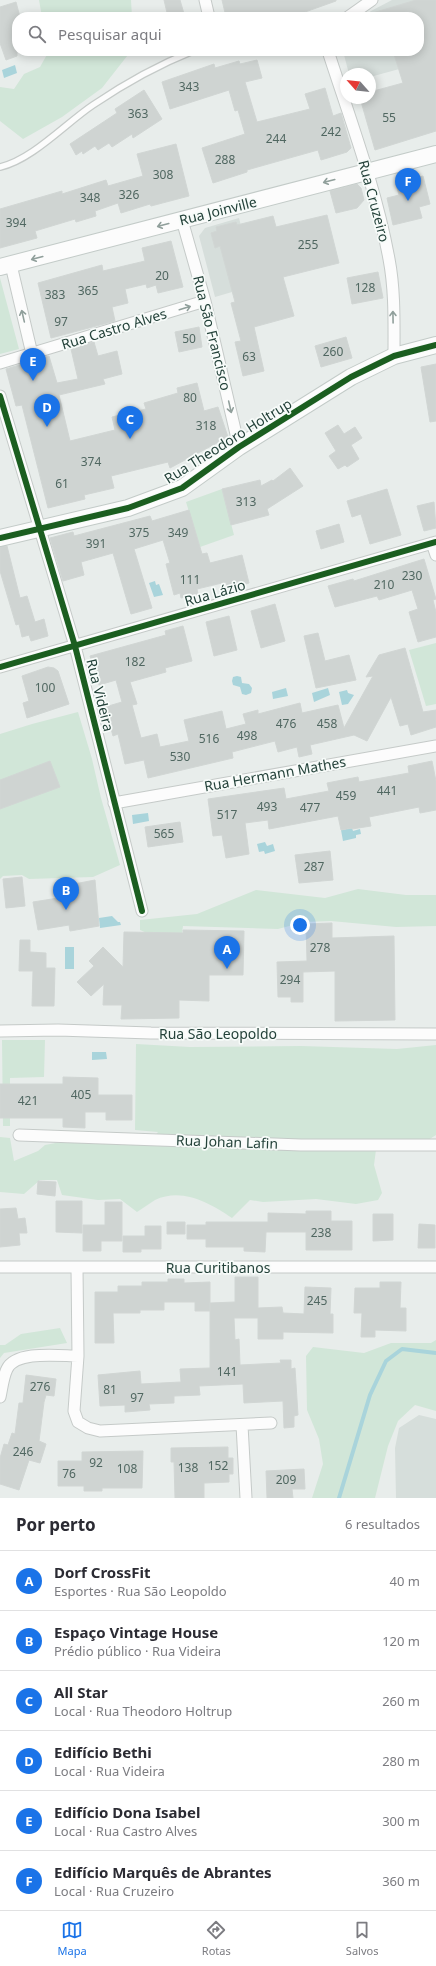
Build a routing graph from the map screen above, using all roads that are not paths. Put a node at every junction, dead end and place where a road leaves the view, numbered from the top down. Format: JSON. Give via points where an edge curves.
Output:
{"nodes":[{"id":1,"x":205,"y":0,"type":"edge"},
{"id":2,"x":372,"y":0,"type":"edge"},
{"id":3,"x":208,"y":12,"type":"edge"},
{"id":4,"x":355,"y":12,"type":"edge"},
{"id":5,"x":182,"y":56,"type":"edge"},
{"id":6,"x":330,"y":56,"type":"edge"},
{"id":7,"x":436,"y":154,"type":"edge"},
{"id":8,"x":0,"y":167,"type":"edge"},
{"id":9,"x":367,"y":172,"type":"junction"},
{"id":10,"x":182,"y":220,"type":"junction"},
{"id":11,"x":5,"y":266,"type":"edge"},
{"id":12,"x":205,"y":301,"type":"junction"},
{"id":13,"x":436,"y":345,"type":"edge"},
{"id":14,"x":32,"y":354,"type":"junction"},
{"id":15,"x":394,"y":356,"type":"junction"},
{"id":16,"x":0,"y":363,"type":"edge"},
{"id":17,"x":0,"y":396,"type":"edge"},
{"id":18,"x":239,"y":447,"type":"junction"},
{"id":19,"x":39,"y":528,"type":"junction"},
{"id":20,"x":0,"y":538,"type":"edge"},
{"id":21,"x":434,"y":543,"type":"edge"},
{"id":22,"x":436,"y":555,"type":"edge"},
{"id":23,"x":75,"y":646,"type":"junction"},
{"id":24,"x":0,"y":667,"type":"edge"},
{"id":25,"x":436,"y":746,"type":"edge"},
{"id":26,"x":114,"y":803,"type":"junction"},
{"id":27,"x":142,"y":910,"type":"dead end"},
{"id":28,"x":0,"y":1030,"type":"edge"},
{"id":29,"x":436,"y":1034,"type":"edge"},
{"id":30,"x":19,"y":1135,"type":"dead end"},
{"id":31,"x":436,"y":1145,"type":"edge"},
{"id":32,"x":0,"y":1267,"type":"edge"},
{"id":33,"x":436,"y":1267,"type":"edge"},
{"id":34,"x":77,"y":1269,"type":"junction"},
{"id":35,"x":78,"y":1356,"type":"junction"},
{"id":36,"x":0,"y":1397,"type":"edge"},
{"id":37,"x":272,"y":1423,"type":"dead end"},
{"id":38,"x":242,"y":1425,"type":"junction"},
{"id":39,"x":246,"y":1498,"type":"edge"}],
"edges":[{"from":1,"to":3,"type":"street"},
{"from":2,"to":4,"type":"street"},
{"from":5,"to":8,"type":"lane","via":[[93,105],[10,165]]},
{"from":6,"to":9,"type":"street","name":"Rua Cruzeiro"},
{"from":7,"to":9,"type":"main road","name":"Rua Joinville"},
{"from":9,"to":10,"type":"main road","name":"Rua Joinville","one_way":true},
{"from":15,"to":9,"type":"street","name":"Rua Cruzeiro","one_way":true,"via":[[393,288],[389,258]]},
{"from":10,"to":11,"type":"main road","name":"Rua Joinville","one_way":true},
{"from":10,"to":12,"type":"street","name":"Rua São Francisco"},
{"from":14,"to":11,"type":"street","one_way":true},
{"from":14,"to":12,"type":"street","name":"Rua Castro Alves","one_way":true},
{"from":12,"to":18,"type":"street","name":"Rua São Francisco","one_way":true},
{"from":13,"to":15,"type":"main road","name":"Rua Theodoro Holtrup"},
{"from":14,"to":16,"type":"street","name":"Rua Castro Alves"},
{"from":15,"to":18,"type":"main road","name":"Rua Theodoro Holtrup","via":[[351,378]]},
{"from":17,"to":19,"type":"street","name":"Rua Videira"},
{"from":18,"to":19,"type":"main road","name":"Rua Theodoro Holtrup","via":[[182,488],[128,508]]},
{"from":19,"to":20,"type":"main road","name":"Rua Theodoro Holtrup"},
{"from":19,"to":23,"type":"street","name":"Rua Videira"},
{"from":21,"to":22,"type":"street"},
{"from":21,"to":23,"type":"street","name":"Rua Lázio"},
{"from":23,"to":24,"type":"street","name":"Rua Lázio"},
{"from":23,"to":26,"type":"street","name":"Rua Videira"},
{"from":25,"to":26,"type":"street","name":"Rua Hermann Mathes"},
{"from":26,"to":27,"type":"street","name":"Rua Videira"},
{"from":28,"to":29,"type":"street","name":"Rua São Leopoldo","via":[[151,1034]]},
{"from":30,"to":31,"type":"street","name":"Rua Johan Lafin","via":[[301,1145]]},
{"from":32,"to":34,"type":"street","name":"Rua Curitibanos"},
{"from":33,"to":34,"type":"street","name":"Rua Curitibanos"},
{"from":34,"to":35,"type":"street"},
{"from":35,"to":36,"type":"street","via":[[29,1356],[14,1360],[7,1368]]},
{"from":35,"to":38,"type":"street","via":[[74,1411],[78,1422],[88,1428],[100,1431]]},
{"from":37,"to":38,"type":"street"},
{"from":38,"to":39,"type":"street"}]}
